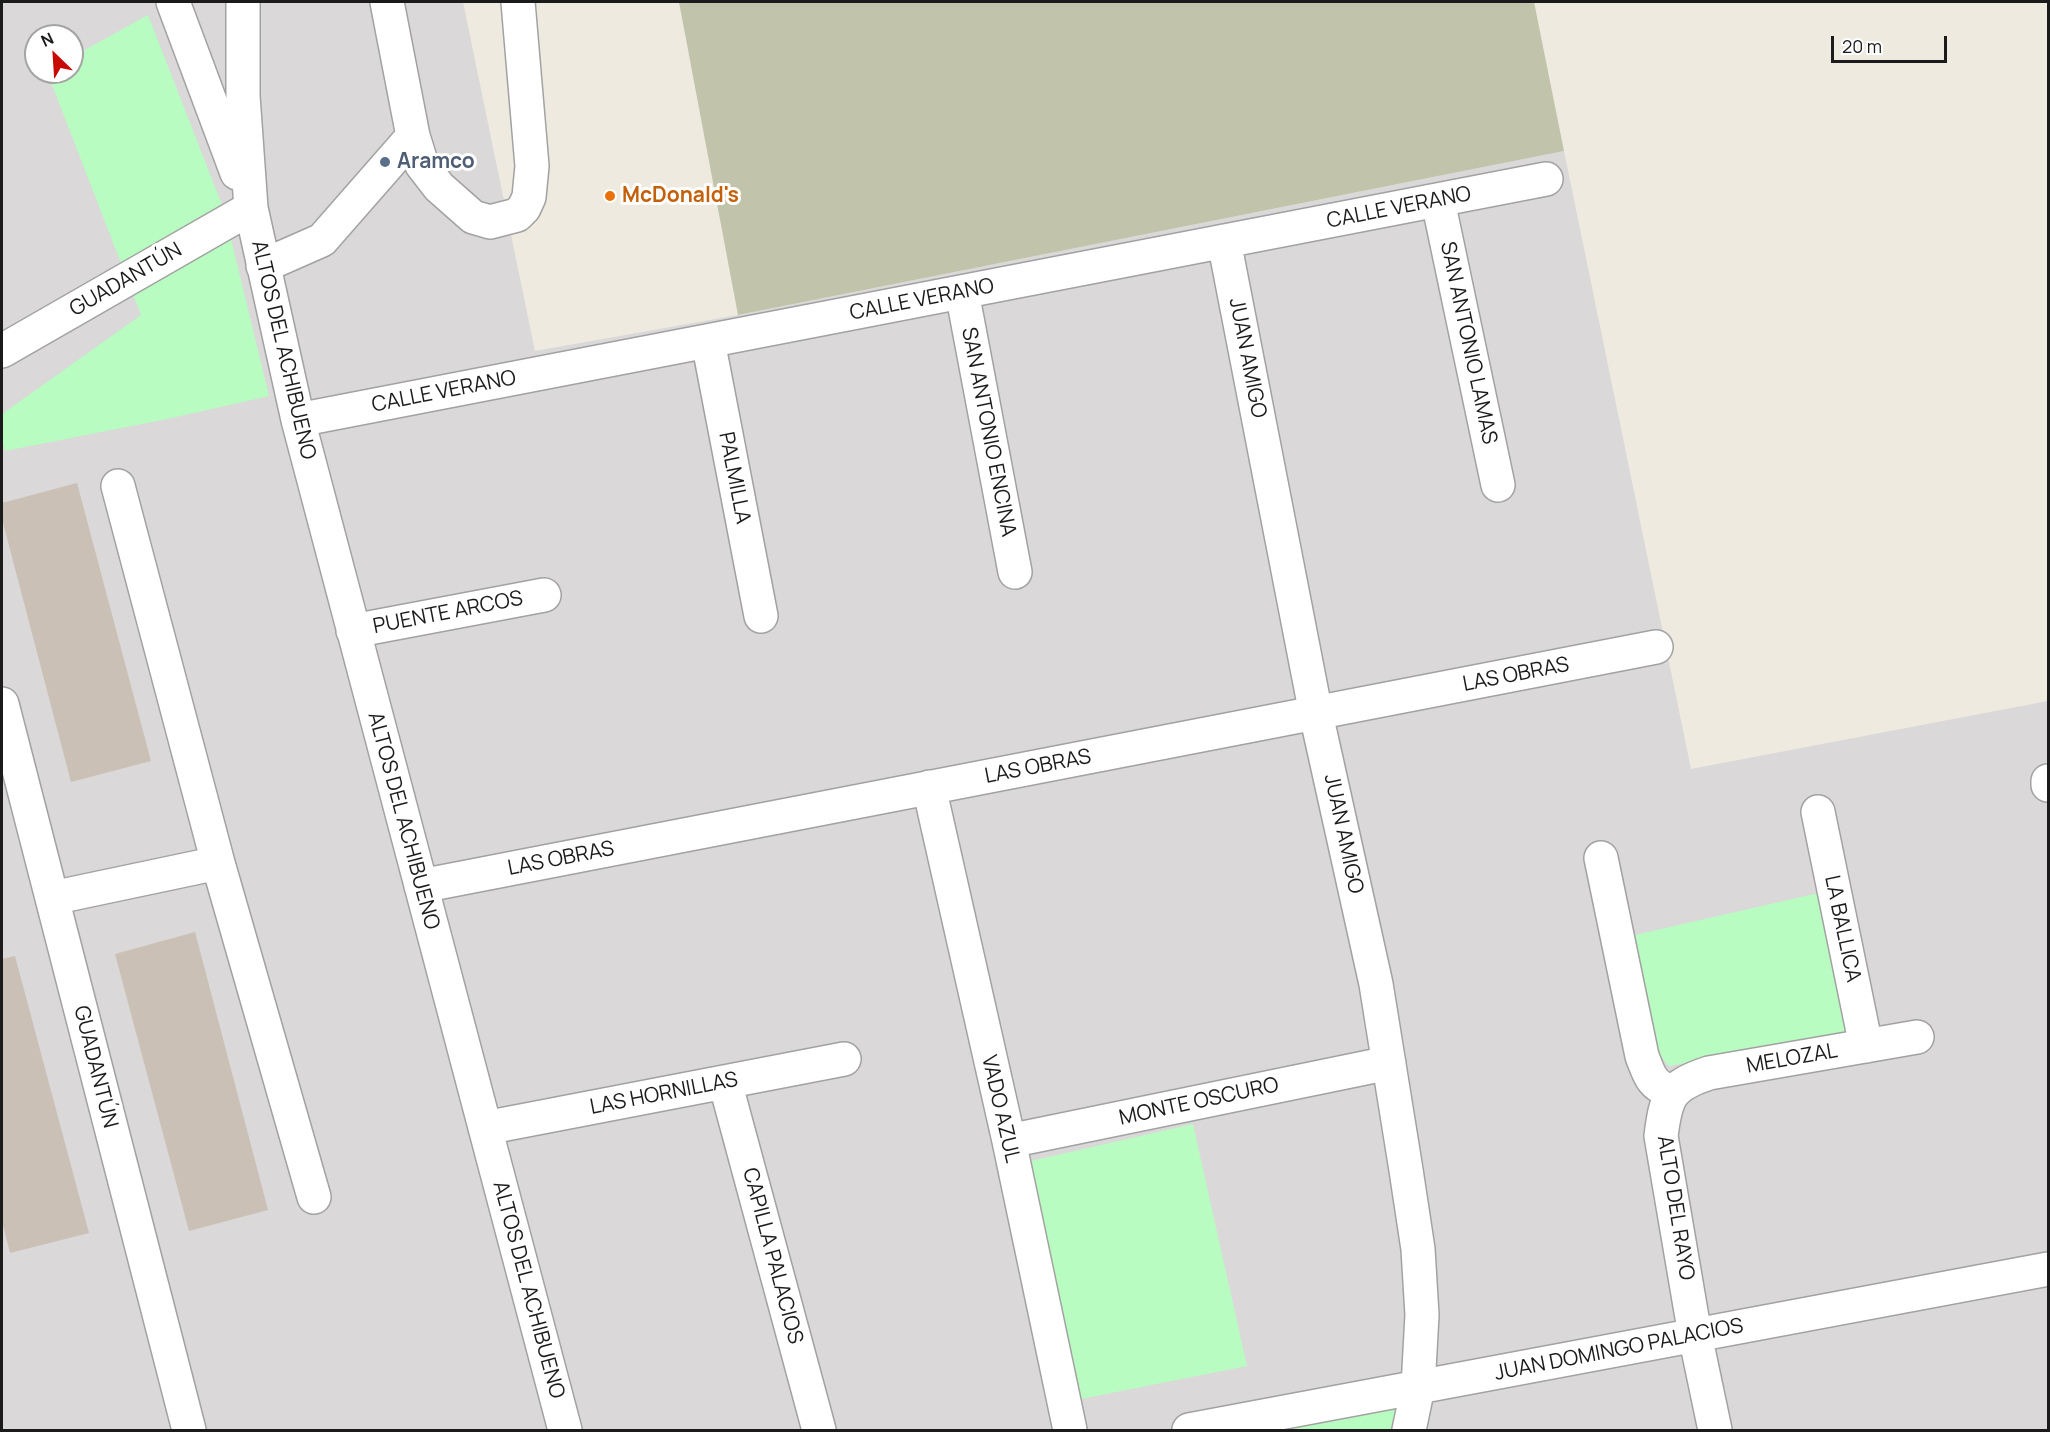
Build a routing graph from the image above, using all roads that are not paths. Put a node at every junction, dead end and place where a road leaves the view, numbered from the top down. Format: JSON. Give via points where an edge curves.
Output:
{"nodes":[{"id":1,"x":173,"y":2,"type":"edge"},
{"id":2,"x":243,"y":2,"type":"edge"},
{"id":3,"x":387,"y":2,"type":"edge"},
{"id":4,"x":518,"y":2,"type":"edge"},
{"id":5,"x":413,"y":136,"type":"junction"},
{"id":6,"x":1546,"y":179,"type":"dead end"},
{"id":7,"x":1438,"y":201,"type":"junction"},
{"id":8,"x":251,"y":208,"type":"junction"},
{"id":9,"x":1224,"y":241,"type":"junction"},
{"id":10,"x":263,"y":266,"type":"junction"},
{"id":11,"x":962,"y":292,"type":"junction"},
{"id":12,"x":708,"y":341,"type":"junction"},
{"id":13,"x":2,"y":351,"type":"edge"},
{"id":14,"x":298,"y":420,"type":"junction"},
{"id":15,"x":1498,"y":485,"type":"dead end"},
{"id":16,"x":118,"y":486,"type":"dead end"},
{"id":17,"x":1015,"y":572,"type":"dead end"},
{"id":18,"x":544,"y":594,"type":"dead end"},
{"id":19,"x":761,"y":616,"type":"dead end"},
{"id":20,"x":353,"y":631,"type":"junction"},
{"id":21,"x":1656,"y":647,"type":"dead end"},
{"id":22,"x":2,"y":704,"type":"edge"},
{"id":23,"x":1316,"y":714,"type":"junction"},
{"id":24,"x":929,"y":788,"type":"junction"},
{"id":25,"x":1818,"y":812,"type":"dead end"},
{"id":26,"x":1601,"y":858,"type":"dead end"},
{"id":27,"x":218,"y":864,"type":"junction"},
{"id":28,"x":421,"y":886,"type":"junction"},
{"id":29,"x":52,"y":898,"type":"junction"},
{"id":30,"x":1917,"y":1037,"type":"dead end"},
{"id":31,"x":1866,"y":1046,"type":"junction"},
{"id":32,"x":844,"y":1059,"type":"dead end"},
{"id":33,"x":1389,"y":1063,"type":"junction"},
{"id":34,"x":725,"y":1082,"type":"junction"},
{"id":35,"x":1672,"y":1093,"type":"junction"},
{"id":36,"x":485,"y":1128,"type":"junction"},
{"id":37,"x":1009,"y":1141,"type":"junction"},
{"id":38,"x":314,"y":1197,"type":"dead end"},
{"id":39,"x":2049,"y":1269,"type":"edge"},
{"id":40,"x":1695,"y":1335,"type":"junction"},
{"id":41,"x":1418,"y":1388,"type":"junction"},
{"id":42,"x":189,"y":1431,"type":"edge"},
{"id":43,"x":564,"y":1431,"type":"edge"},
{"id":44,"x":819,"y":1431,"type":"edge"},
{"id":45,"x":1070,"y":1431,"type":"edge"},
{"id":46,"x":1189,"y":1431,"type":"edge"},
{"id":47,"x":1408,"y":1431,"type":"edge"},
{"id":48,"x":1715,"y":1431,"type":"edge"}],
"edges":[{"from":1,"to":8,"type":"street","name":"ALTOS DEL ACHIBUENO"},
{"from":2,"to":8,"type":"street","name":"ALTOS DEL ACHIBUENO","via":[[243,96]]},
{"from":3,"to":5,"type":"street"},
{"from":4,"to":5,"type":"street","via":[[532,166],[524,208],[517,215],[490,222],[473,217],[439,187],[422,165]]},
{"from":5,"to":10,"type":"street","via":[[322,240]]},
{"from":6,"to":7,"type":"street","name":"CALLE VERANO"},
{"from":7,"to":9,"type":"street","name":"CALLE VERANO"},
{"from":7,"to":15,"type":"street","name":"SAN ANTONIO LAMAS"},
{"from":8,"to":10,"type":"street","name":"ALTOS DEL ACHIBUENO"},
{"from":8,"to":13,"type":"street","name":"GUADANTÚN"},
{"from":9,"to":11,"type":"street","name":"CALLE VERANO"},
{"from":9,"to":23,"type":"street","name":"JUAN AMIGO"},
{"from":10,"to":14,"type":"street","name":"ALTOS DEL ACHIBUENO"},
{"from":11,"to":12,"type":"street","name":"CALLE VERANO"},
{"from":11,"to":17,"type":"street","name":"SAN ANTONIO ENCINA"},
{"from":12,"to":14,"type":"street","name":"CALLE VERANO"},
{"from":12,"to":19,"type":"street","name":"PALMILLA"},
{"from":14,"to":20,"type":"street","name":"ALTOS DEL ACHIBUENO"},
{"from":16,"to":27,"type":"street"},
{"from":18,"to":20,"type":"street","name":"PUENTE ARCOS"},
{"from":20,"to":28,"type":"street","name":"ALTOS DEL ACHIBUENO"},
{"from":21,"to":23,"type":"street","name":"LAS OBRAS"},
{"from":22,"to":29,"type":"street","name":"GUADANTÚN"},
{"from":23,"to":24,"type":"street","name":"LAS OBRAS"},
{"from":23,"to":33,"type":"street","name":"JUAN AMIGO","via":[[1376,984]]},
{"from":24,"to":28,"type":"street","name":"LAS OBRAS"},
{"from":24,"to":37,"type":"street","name":"VADO AZUL"},
{"from":25,"to":31,"type":"street","name":"LA BALLICA"},
{"from":26,"to":35,"type":"street","via":[[1642,1056],[1658,1087]]},
{"from":27,"to":29,"type":"street"},
{"from":27,"to":38,"type":"street"},
{"from":28,"to":36,"type":"street","name":"ALTOS DEL ACHIBUENO"},
{"from":29,"to":42,"type":"street","name":"GUADANTÚN"},
{"from":30,"to":31,"type":"street","name":"MELOZAL"},
{"from":31,"to":35,"type":"street","name":"MELOZAL","via":[[1709,1073],[1687,1081]]},
{"from":32,"to":34,"type":"street","name":"LAS HORNILLAS"},
{"from":33,"to":37,"type":"street","name":"MONTE OSCURO"},
{"from":33,"to":41,"type":"street","name":"JUAN AMIGO","via":[[1418,1250],[1422,1315]]},
{"from":34,"to":36,"type":"street","name":"LAS HORNILLAS"},
{"from":34,"to":44,"type":"street","name":"CAPILLA PALACIOS"},
{"from":35,"to":40,"type":"street","name":"ALTO DEL RAYO","via":[[1664,1112],[1661,1136]]},
{"from":36,"to":43,"type":"street","name":"ALTOS DEL ACHIBUENO"},
{"from":37,"to":45,"type":"street","name":"VADO AZUL"},
{"from":39,"to":40,"type":"street","name":"JUAN DOMINGO PALACIOS"},
{"from":40,"to":41,"type":"street","name":"JUAN DOMINGO PALACIOS"},
{"from":40,"to":48,"type":"street","name":"ALTO DEL RAYO"},
{"from":41,"to":46,"type":"street","name":"JUAN DOMINGO PALACIOS"},
{"from":41,"to":47,"type":"street","name":"JUAN AMIGO"}]}
